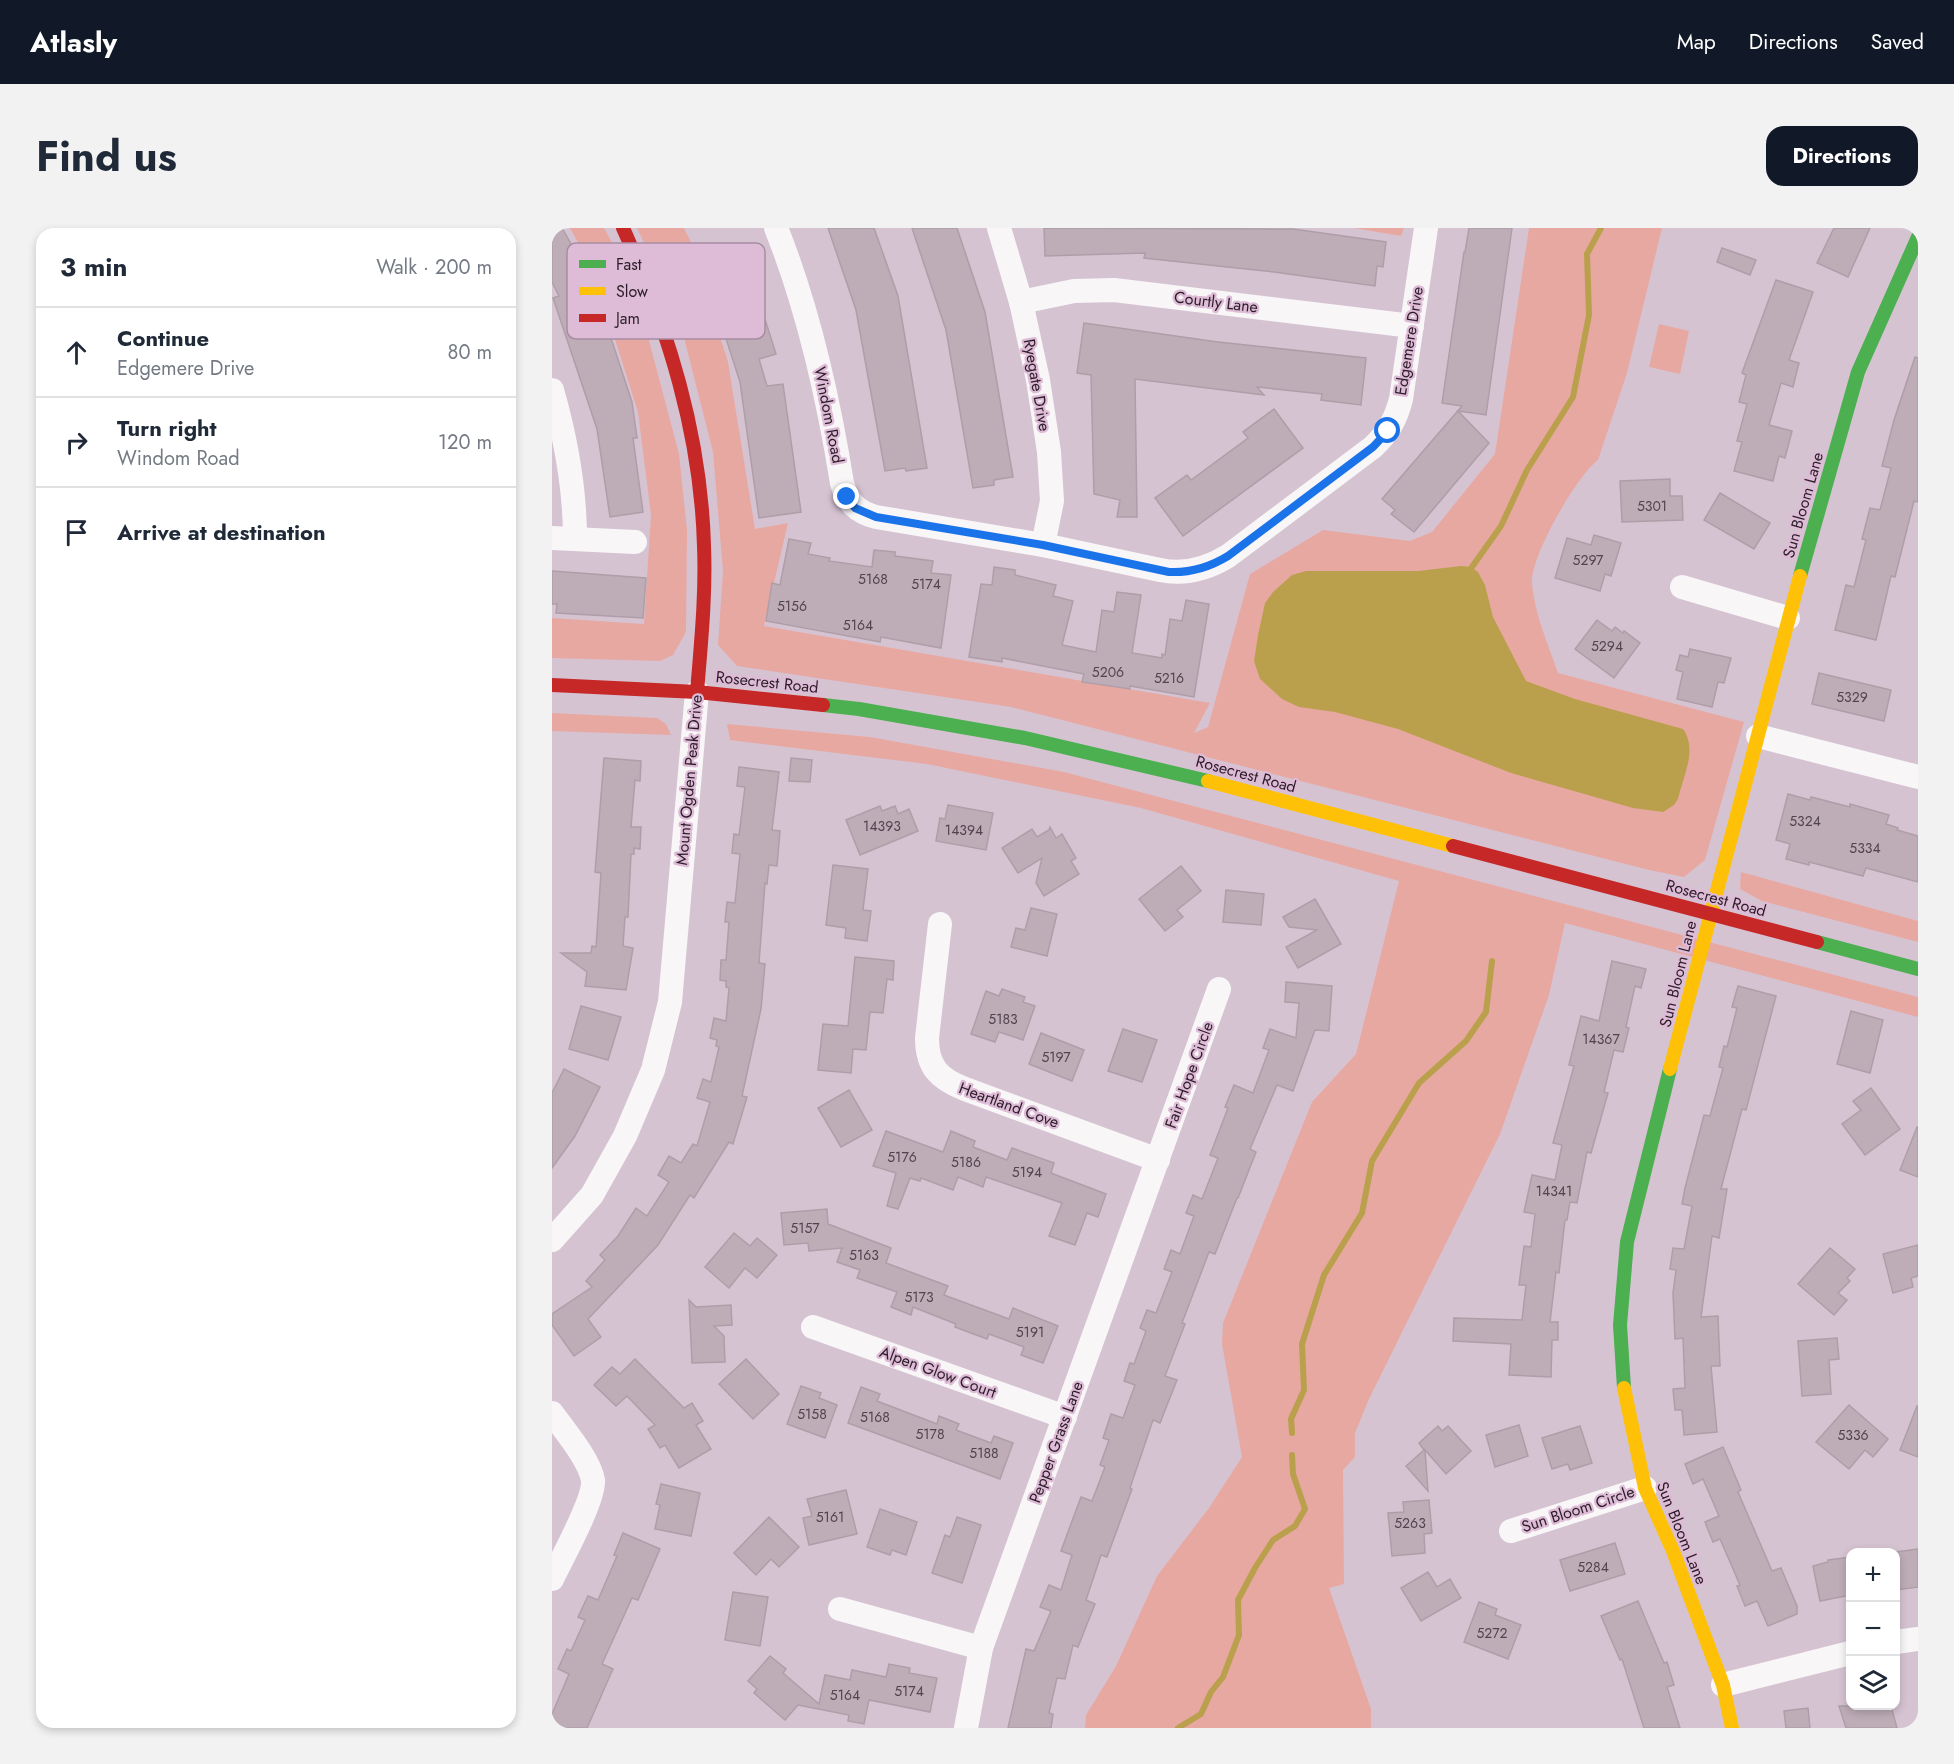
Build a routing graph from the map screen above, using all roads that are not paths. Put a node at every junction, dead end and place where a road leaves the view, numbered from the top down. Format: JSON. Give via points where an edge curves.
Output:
{"nodes":[{"id":1,"x":623,"y":228,"type":"edge"},
{"id":2,"x":776,"y":228,"type":"edge"},
{"id":3,"x":999,"y":228,"type":"edge"},
{"id":4,"x":1426,"y":228,"type":"edge"},
{"id":5,"x":1918,"y":237,"type":"edge"},
{"id":6,"x":629,"y":243,"type":"edge"},
{"id":7,"x":1021,"y":302,"type":"junction"},
{"id":8,"x":1412,"y":326,"type":"junction"},
{"id":9,"x":666,"y":339,"type":"edge"},
{"id":10,"x":552,"y":390,"type":"edge"},
{"id":11,"x":563,"y":538,"type":"edge"},
{"id":12,"x":635,"y":542,"type":"dead end"},
{"id":13,"x":1043,"y":545,"type":"junction"},
{"id":14,"x":1197,"y":570,"type":"joint"},
{"id":15,"x":1682,"y":587,"type":"dead end"},
{"id":16,"x":1788,"y":618,"type":"junction"},
{"id":17,"x":552,"y":685,"type":"edge"},
{"id":18,"x":697,"y":692,"type":"junction"},
{"id":19,"x":1758,"y":736,"type":"junction"},
{"id":20,"x":1918,"y":777,"type":"edge"},
{"id":21,"x":1710,"y":914,"type":"junction"},
{"id":22,"x":940,"y":924,"type":"dead end"},
{"id":23,"x":1918,"y":969,"type":"edge"},
{"id":24,"x":1219,"y":990,"type":"dead end"},
{"id":25,"x":1158,"y":1160,"type":"junction"},
{"id":26,"x":552,"y":1240,"type":"edge"},
{"id":27,"x":813,"y":1327,"type":"dead end"},
{"id":28,"x":552,"y":1413,"type":"edge"},
{"id":29,"x":1065,"y":1417,"type":"junction"},
{"id":30,"x":1645,"y":1488,"type":"junction"},
{"id":31,"x":1511,"y":1530,"type":"dead end"},
{"id":32,"x":552,"y":1580,"type":"edge"},
{"id":33,"x":840,"y":1609,"type":"dead end"},
{"id":34,"x":1918,"y":1639,"type":"edge"},
{"id":35,"x":1900,"y":1641,"type":"edge"},
{"id":36,"x":981,"y":1648,"type":"junction"},
{"id":37,"x":1846,"y":1654,"type":"edge"},
{"id":38,"x":1723,"y":1685,"type":"junction"},
{"id":39,"x":966,"y":1728,"type":"edge"},
{"id":40,"x":1732,"y":1728,"type":"edge"}],
"edges":[{"from":1,"to":6,"type":"street","name":"Mount Ogden Peak Drive"},
{"from":2,"to":13,"type":"street","name":"Windom Road","via":[[815,345],[842,483],[850,502],[861,512],[876,517]]},
{"from":3,"to":7,"type":"street","name":"Ryegate Drive"},
{"from":4,"to":8,"type":"street","name":"Edgemere Drive"},
{"from":5,"to":16,"type":"street","name":"Sun Bloom Lane","via":[[1858,372]]},
{"from":7,"to":8,"type":"street","name":"Courtly Lane","via":[[1074,291],[1114,290]]},
{"from":7,"to":13,"type":"street","name":"Ryegate Drive","via":[[1049,452],[1052,501]]},
{"from":8,"to":14,"type":"street","name":"Edgemere Drive","via":[[1398,411],[1381,440],[1228,556]]},
{"from":9,"to":18,"type":"street","name":"Mount Ogden Peak Drive","via":[[688,421],[703,534]]},
{"from":10,"to":11,"type":"street","via":[[571,475]]},
{"from":11,"to":12,"type":"street"},
{"from":13,"to":14,"type":"street","name":"Windom Road","via":[[1169,572]]},
{"from":15,"to":16,"type":"street"},
{"from":16,"to":19,"type":"street","name":"Sun Bloom Lane"},
{"from":17,"to":18,"type":"street","name":"Rosecrest Road"},
{"from":18,"to":21,"type":"street","name":"Rosecrest Road","via":[[859,709],[1025,738],[1178,773]]},
{"from":18,"to":26,"type":"street","name":"Mount Ogden Peak Drive","via":[[670,1002],[654,1070],[625,1136],[592,1195]]},
{"from":19,"to":20,"type":"street"},
{"from":19,"to":21,"type":"street","name":"Sun Bloom Lane"},
{"from":21,"to":23,"type":"street","name":"Rosecrest Road"},
{"from":21,"to":30,"type":"street","name":"Sun Bloom Lane","via":[[1627,1242],[1620,1325],[1625,1398]]},
{"from":22,"to":25,"type":"street","name":"Heartland Cove","via":[[927,1038],[929,1056],[938,1073],[965,1089]]},
{"from":24,"to":25,"type":"street","name":"Fair Hope Circle"},
{"from":25,"to":29,"type":"street","name":"Pepper Grass Lane"},
{"from":27,"to":29,"type":"street","name":"Alpen Glow Court"},
{"from":28,"to":32,"type":"street","via":[[587,1463],[593,1484]]},
{"from":29,"to":36,"type":"street","name":"Pepper Grass Lane"},
{"from":30,"to":31,"type":"street","name":"Sun Bloom Circle"},
{"from":30,"to":38,"type":"street","name":"Sun Bloom Lane"},
{"from":33,"to":36,"type":"street"},
{"from":34,"to":35,"type":"street"},
{"from":36,"to":39,"type":"street","name":"Pepper Grass Lane"},
{"from":37,"to":38,"type":"street"},
{"from":38,"to":40,"type":"street","name":"Sun Bloom Lane"}]}
